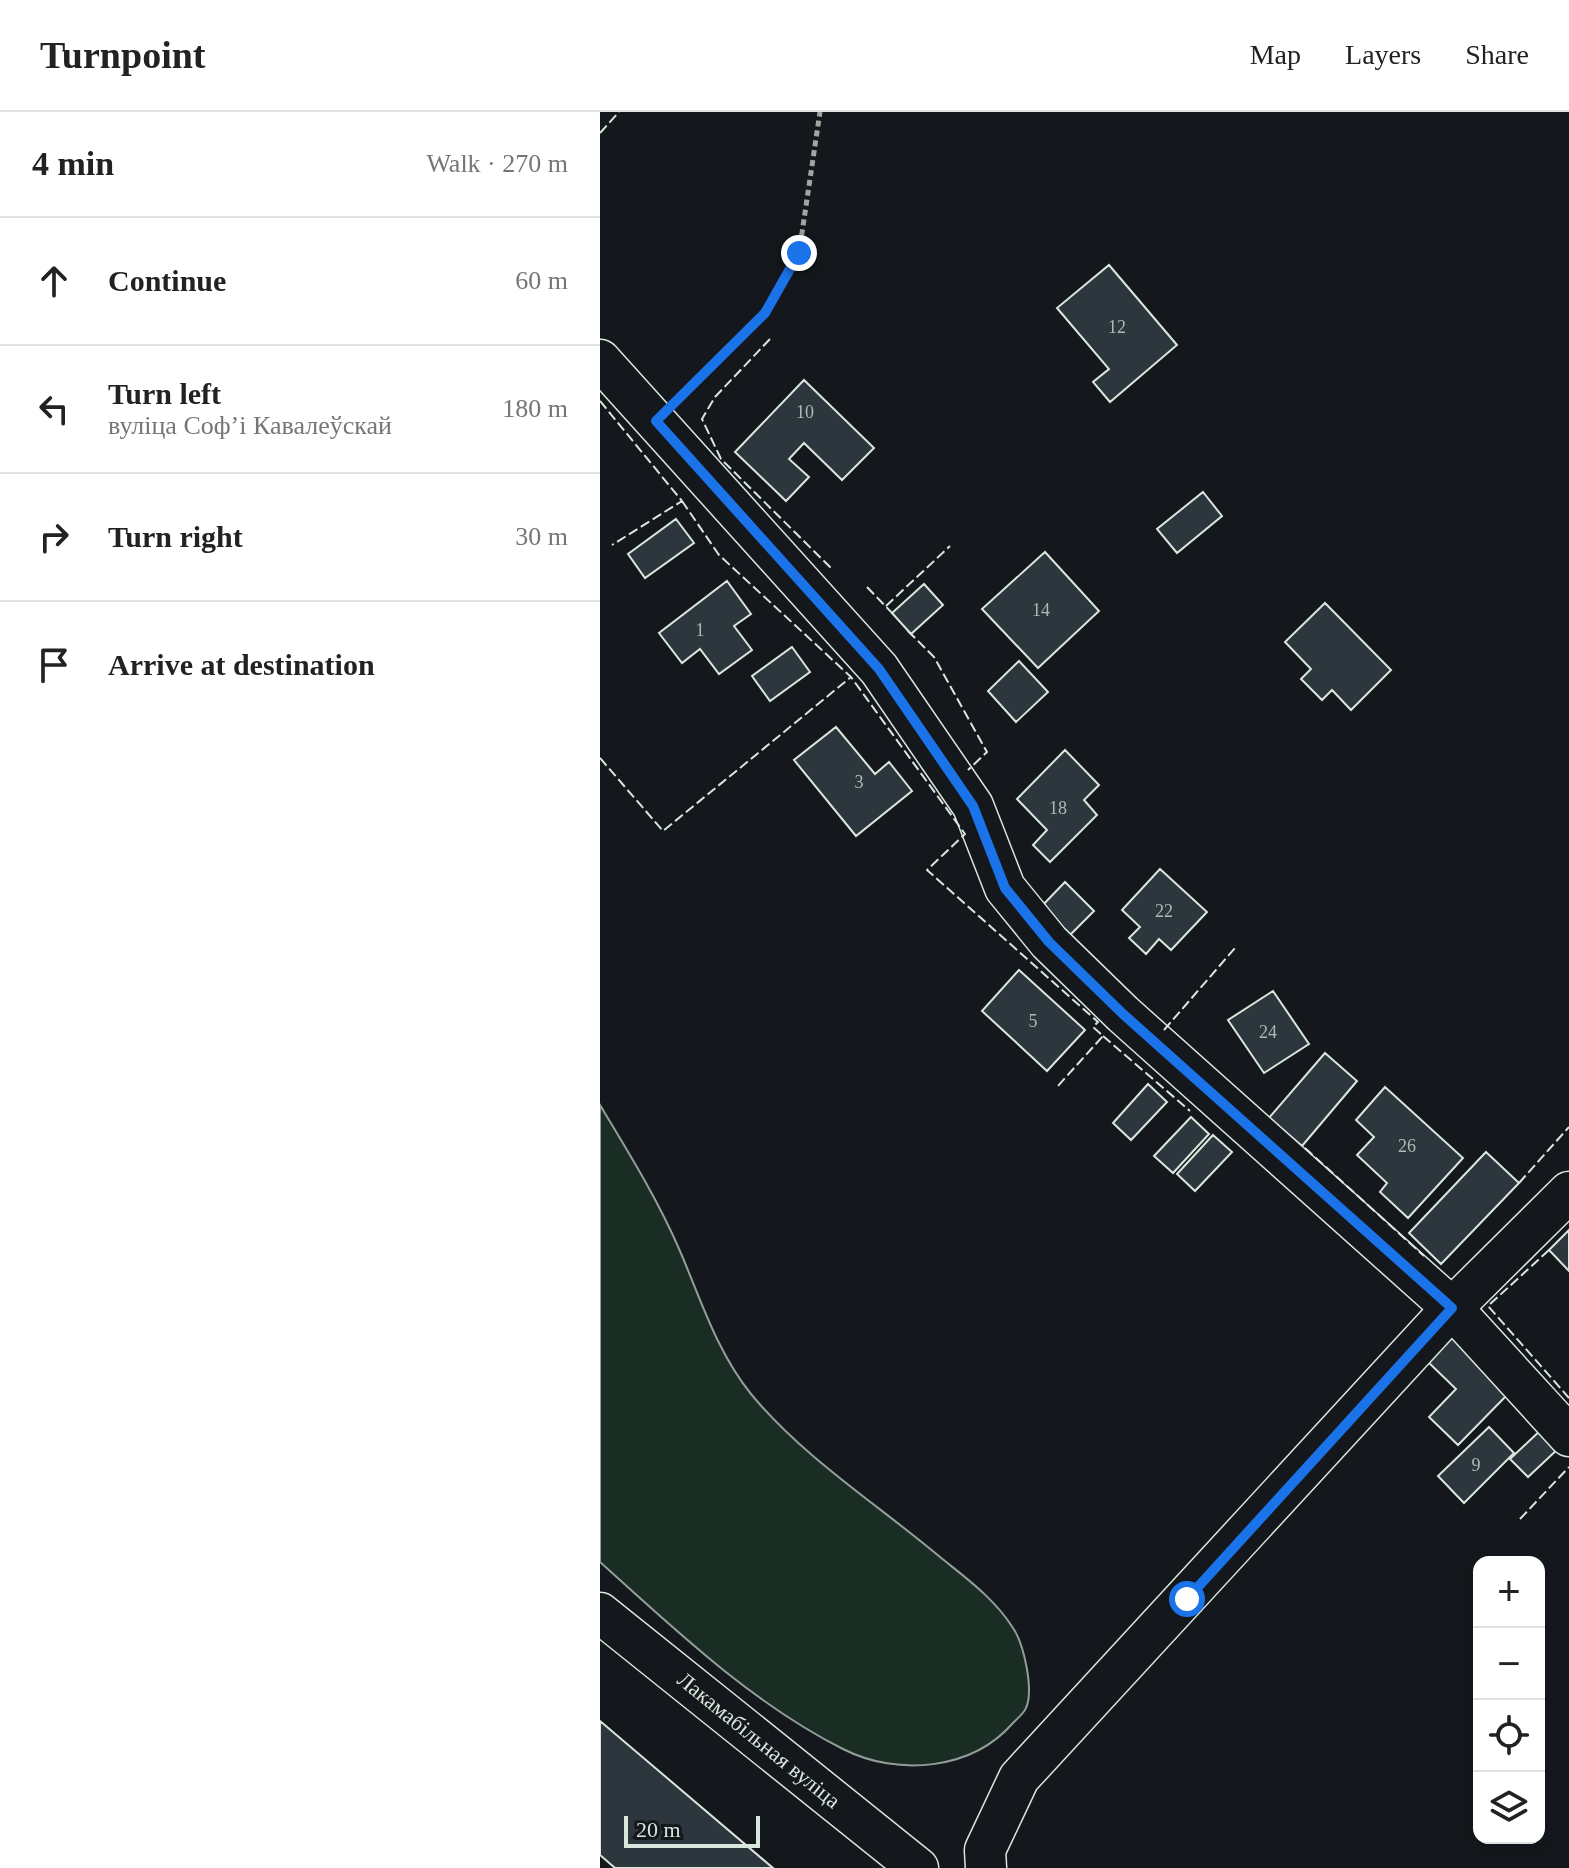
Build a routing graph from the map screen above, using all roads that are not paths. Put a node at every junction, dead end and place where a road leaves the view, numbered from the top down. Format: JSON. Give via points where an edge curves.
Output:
{"nodes":[{"id":1,"x":600,"y":360,"type":"edge"},
{"id":2,"x":1569,"y":1192,"type":"edge"},
{"id":3,"x":1452,"y":1308,"type":"junction"},
{"id":4,"x":1569,"y":1436,"type":"edge"},
{"id":5,"x":600,"y":1613,"type":"edge"},
{"id":6,"x":918,"y":1868,"type":"edge"},
{"id":7,"x":986,"y":1868,"type":"edge"}],
"edges":[{"from":1,"to":3,"type":"street","via":[[879,669],[973,806],[1005,888],[1049,942]]},
{"from":2,"to":3,"type":"street"},
{"from":3,"to":4,"type":"street"},
{"from":3,"to":7,"type":"street","via":[[1019,1778],[985,1850]]},
{"from":5,"to":6,"type":"street","name":"Лакамабільная вуліца"}]}
